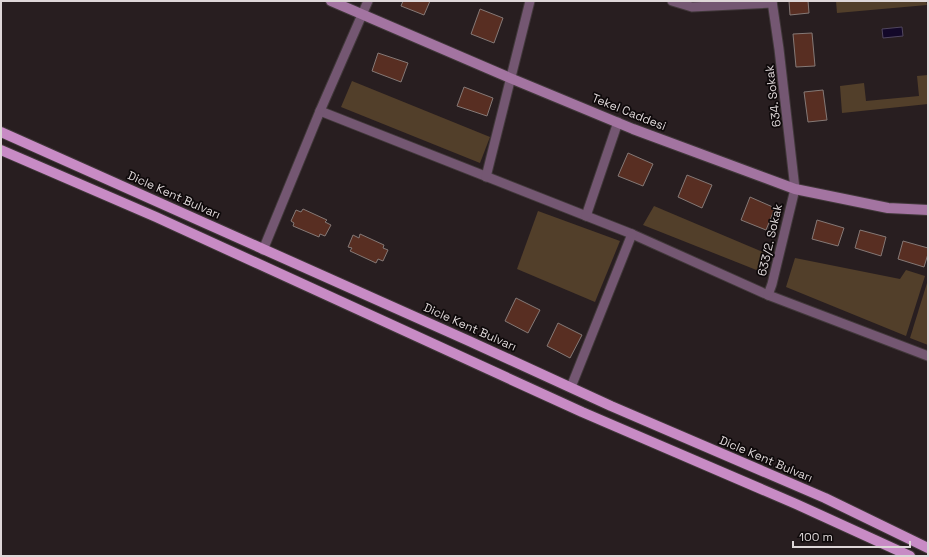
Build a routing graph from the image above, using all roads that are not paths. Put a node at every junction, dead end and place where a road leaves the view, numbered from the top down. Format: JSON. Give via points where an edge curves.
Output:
{"nodes":[{"id":1,"x":331,"y":1,"type":"edge"},
{"id":2,"x":368,"y":1,"type":"edge"},
{"id":3,"x":530,"y":1,"type":"edge"},
{"id":4,"x":672,"y":1,"type":"edge"},
{"id":5,"x":772,"y":2,"type":"edge"},
{"id":6,"x":362,"y":16,"type":"junction"},
{"id":7,"x":510,"y":78,"type":"junction"},
{"id":8,"x":320,"y":111,"type":"junction"},
{"id":9,"x":618,"y":122,"type":"junction"},
{"id":10,"x":1,"y":132,"type":"edge"},
{"id":11,"x":1,"y":150,"type":"edge"},
{"id":12,"x":486,"y":177,"type":"junction"},
{"id":13,"x":795,"y":189,"type":"junction"},
{"id":14,"x":928,"y":210,"type":"edge"},
{"id":15,"x":586,"y":216,"type":"junction"},
{"id":16,"x":632,"y":234,"type":"junction"},
{"id":17,"x":264,"y":250,"type":"junction"},
{"id":18,"x":768,"y":296,"type":"junction"},
{"id":19,"x":928,"y":356,"type":"edge"},
{"id":20,"x":571,"y":387,"type":"junction"},
{"id":21,"x":928,"y":548,"type":"edge"},
{"id":22,"x":910,"y":556,"type":"edge"}],
"edges":[{"from":1,"to":6,"type":"street","name":"Tekel Caddesi"},
{"from":2,"to":6,"type":"street"},
{"from":3,"to":7,"type":"street"},
{"from":4,"to":5,"type":"street","via":[[692,7]]},
{"from":5,"to":13,"type":"street","name":"634. Sokak"},
{"from":6,"to":7,"type":"street","name":"Tekel Caddesi"},
{"from":6,"to":8,"type":"street"},
{"from":7,"to":9,"type":"street","name":"Tekel Caddesi"},
{"from":7,"to":12,"type":"street"},
{"from":8,"to":12,"type":"street"},
{"from":8,"to":17,"type":"street"},
{"from":9,"to":13,"type":"street","name":"Tekel Caddesi"},
{"from":9,"to":15,"type":"street"},
{"from":10,"to":17,"type":"main road","name":"Dicle Kent Bulvarı"},
{"from":11,"to":22,"type":"main road","via":[[156,217],[582,412]]},
{"from":12,"to":15,"type":"street"},
{"from":13,"to":14,"type":"street","name":"Tekel Caddesi","via":[[888,208]]},
{"from":13,"to":18,"type":"street","name":"633/2. Sokak"},
{"from":15,"to":16,"type":"street"},
{"from":16,"to":18,"type":"street"},
{"from":16,"to":20,"type":"street"},
{"from":17,"to":20,"type":"main road","name":"Dicle Kent Bulvarı"},
{"from":18,"to":19,"type":"street"},
{"from":20,"to":21,"type":"main road","name":"Dicle Kent Bulvarı","via":[[825,498]]}]}
